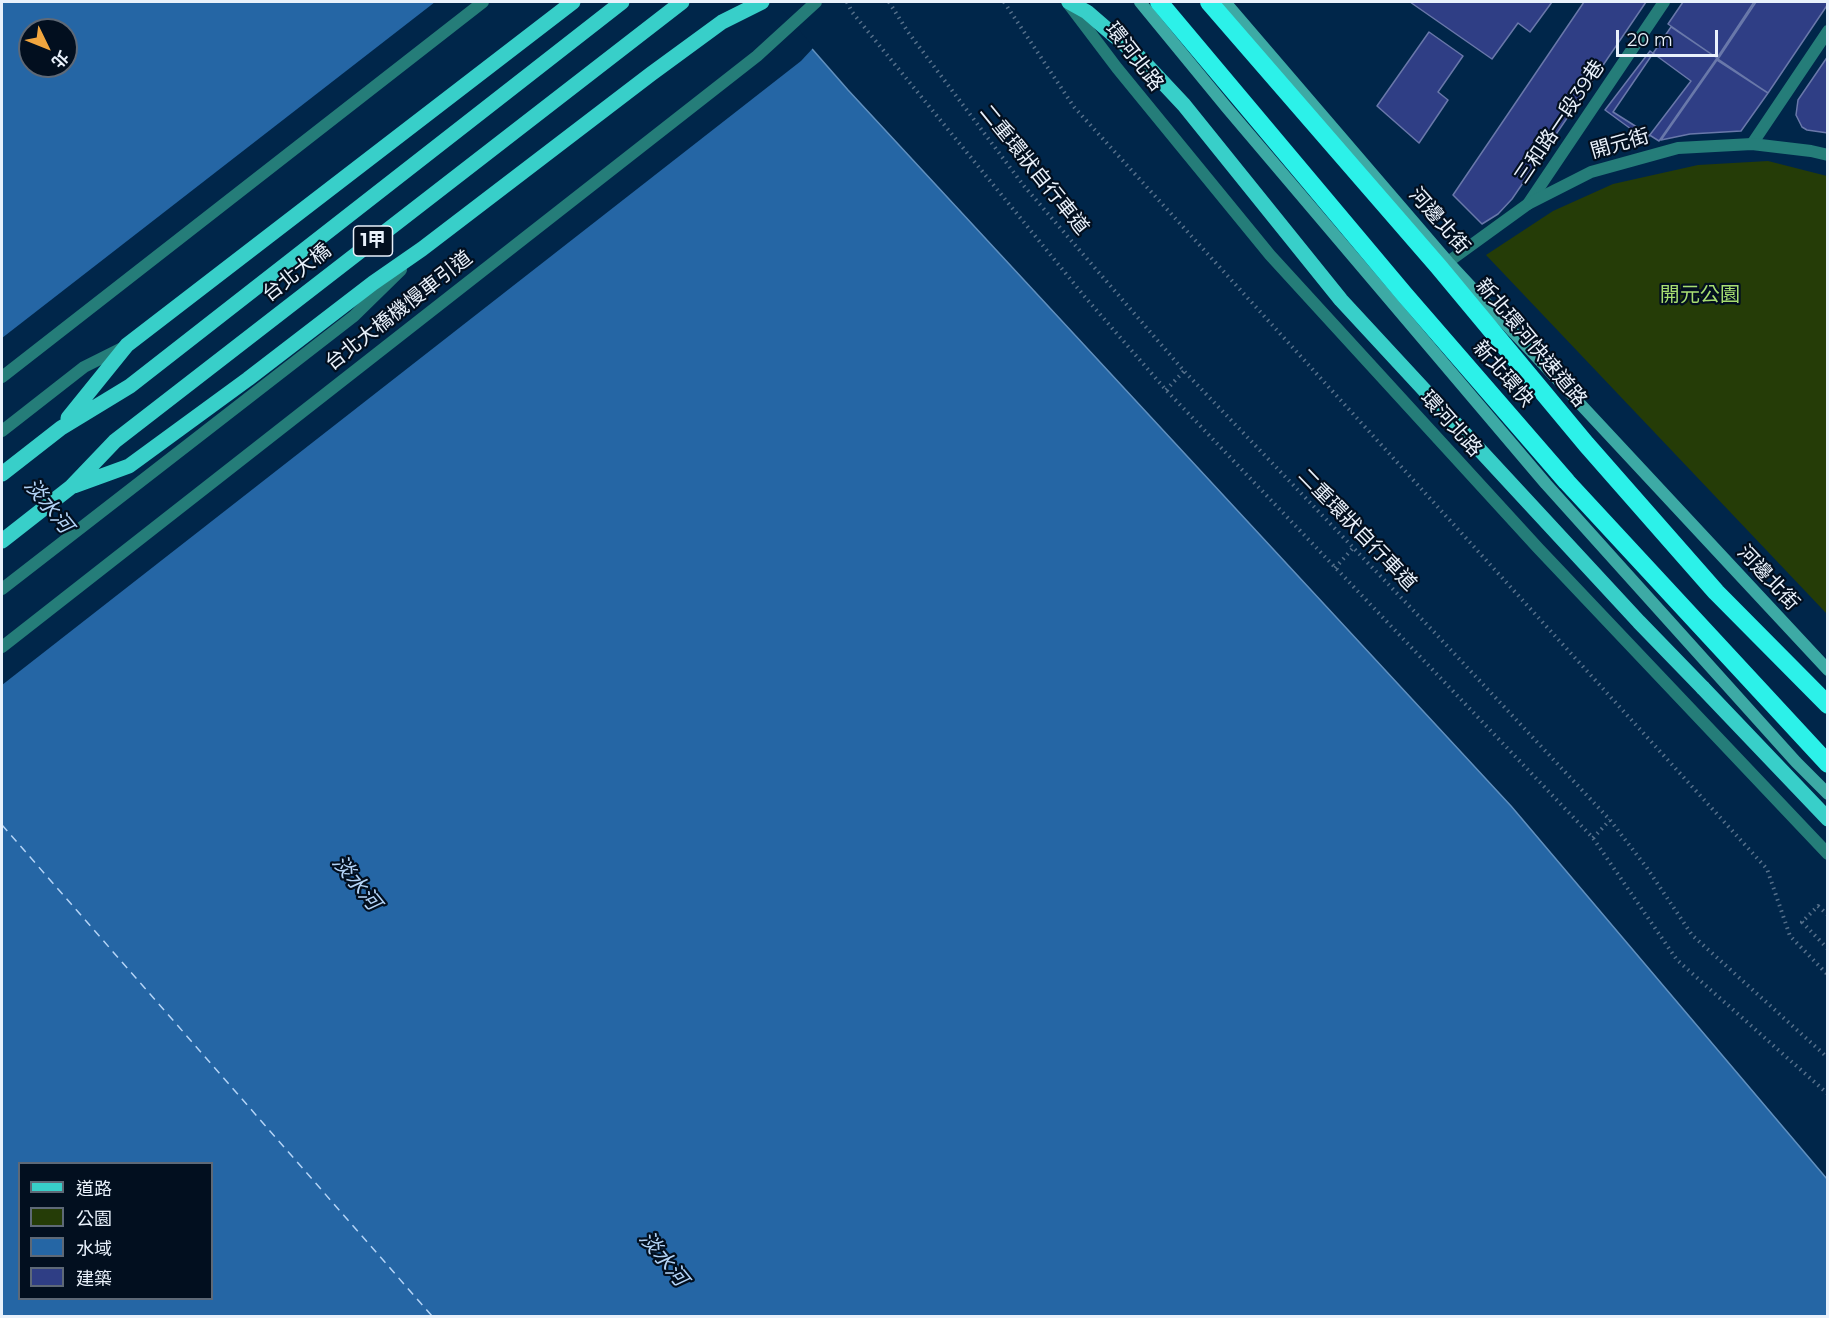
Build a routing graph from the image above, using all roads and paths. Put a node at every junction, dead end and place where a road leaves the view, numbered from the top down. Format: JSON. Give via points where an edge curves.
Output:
{"nodes":[{"id":1,"x":483,"y":2,"type":"edge"},
{"id":2,"x":573,"y":2,"type":"edge"},
{"id":3,"x":622,"y":2,"type":"edge"},
{"id":4,"x":682,"y":2,"type":"edge"},
{"id":5,"x":762,"y":2,"type":"edge"},
{"id":6,"x":816,"y":2,"type":"edge"},
{"id":7,"x":847,"y":2,"type":"edge"},
{"id":8,"x":889,"y":2,"type":"edge"},
{"id":9,"x":1004,"y":2,"type":"edge"},
{"id":10,"x":1068,"y":2,"type":"edge"},
{"id":11,"x":1140,"y":2,"type":"edge"},
{"id":12,"x":1159,"y":2,"type":"edge"},
{"id":13,"x":1209,"y":2,"type":"edge"},
{"id":14,"x":1225,"y":2,"type":"edge"},
{"id":15,"x":1664,"y":2,"type":"edge"},
{"id":16,"x":1827,"y":31,"type":"edge"},
{"id":17,"x":1752,"y":144,"type":"junction"},
{"id":18,"x":1827,"y":155,"type":"edge"},
{"id":19,"x":1528,"y":204,"type":"junction"},
{"id":20,"x":422,"y":249,"type":"junction"},
{"id":21,"x":1448,"y":262,"type":"junction"},
{"id":22,"x":127,"y":345,"type":"junction"},
{"id":23,"x":1184,"y":372,"type":"junction"},
{"id":24,"x":2,"y":377,"type":"edge"},
{"id":25,"x":1166,"y":390,"type":"junction"},
{"id":26,"x":61,"y":428,"type":"junction"},
{"id":27,"x":2,"y":431,"type":"edge"},
{"id":28,"x":2,"y":474,"type":"edge"},
{"id":29,"x":71,"y":487,"type":"junction"},
{"id":30,"x":2,"y":541,"type":"edge"},
{"id":31,"x":1353,"y":548,"type":"junction"},
{"id":32,"x":1335,"y":568,"type":"junction"},
{"id":33,"x":2,"y":589,"type":"edge"},
{"id":34,"x":2,"y":647,"type":"edge"},
{"id":35,"x":1827,"y":670,"type":"edge"},
{"id":36,"x":1827,"y":705,"type":"edge"},
{"id":37,"x":1827,"y":764,"type":"edge"},
{"id":38,"x":1827,"y":794,"type":"edge"},
{"id":39,"x":1827,"y":819,"type":"edge"},
{"id":40,"x":1611,"y":820,"type":"junction"},
{"id":41,"x":1593,"y":838,"type":"junction"},
{"id":42,"x":1827,"y":854,"type":"edge"},
{"id":43,"x":1827,"y":915,"type":"edge"},
{"id":44,"x":1827,"y":949,"type":"edge"},
{"id":45,"x":1827,"y":975,"type":"edge"},
{"id":46,"x":1827,"y":1058,"type":"edge"},
{"id":47,"x":1827,"y":1094,"type":"edge"}],
"edges":[{"from":1,"to":24,"type":"street"},
{"from":2,"to":22,"type":"main road"},
{"from":3,"to":26,"type":"main road","name":"台北大橋","number":"1甲","via":[[130,386]]},
{"from":4,"to":29,"type":"main road","name":"台北大橋","number":"1甲","via":[[115,441]]},
{"from":5,"to":20,"type":"main road","via":[[722,22]]},
{"from":6,"to":34,"type":"street","name":"台北大橋機慢車引道","via":[[757,56]]},
{"from":7,"to":25,"type":"path","via":[[1040,242]]},
{"from":8,"to":23,"type":"path","name":"二重環狀自行車道","via":[[1024,186]]},
{"from":9,"to":45,"type":"path","via":[[1074,107],[1767,869],[1790,936]]},
{"from":10,"to":39,"type":"main road","bridge":true,"via":[[1087,12],[1139,57],[1184,105],[1341,300]]},
{"from":10,"to":42,"type":"street","name":"環河北路","via":[[1270,255],[1538,548]]},
{"from":11,"to":38,"type":"street","name":"環河北路","via":[[1546,484]]},
{"from":12,"to":37,"type":"highway","name":"新北環快","via":[[1567,482]]},
{"from":13,"to":36,"type":"highway","name":"新北環河快速道路","via":[[1438,266],[1593,453],[1716,592]]},
{"from":14,"to":21,"type":"street","name":"河邊北街"},
{"from":15,"to":19,"type":"street","name":"三和路一段39巷"},
{"from":16,"to":17,"type":"street"},
{"from":17,"to":18,"type":"street","name":"開元街"},
{"from":17,"to":19,"type":"street","name":"開元街","via":[[1678,148],[1591,172]]},
{"from":19,"to":21,"type":"street","name":"開元街"},
{"from":20,"to":29,"type":"main road","via":[[129,466]]},
{"from":20,"to":33,"type":"street","name":"台北大橋機慢車引道","via":[[354,316]]},
{"from":21,"to":35,"type":"street","name":"河邊北街"},
{"from":22,"to":26,"type":"main road"},
{"from":22,"to":27,"type":"street","via":[[84,367]]},
{"from":23,"to":25,"type":"path"},
{"from":23,"to":31,"type":"path","name":"二重環狀自行車道"},
{"from":25,"to":32,"type":"path"},
{"from":26,"to":28,"type":"main road","name":"台北大橋","number":"1甲"},
{"from":29,"to":30,"type":"main road","name":"台北大橋","number":"1甲"},
{"from":31,"to":32,"type":"path"},
{"from":31,"to":40,"type":"path","name":"二重環狀自行車道"},
{"from":32,"to":41,"type":"path"},
{"from":40,"to":41,"type":"path"},
{"from":40,"to":46,"type":"path","name":"二重環狀自行車道","via":[[1692,935]]},
{"from":41,"to":47,"type":"path","via":[[1677,960]]},
{"from":43,"to":44,"type":"path","via":[[1818,906],[1802,922]]}]}
